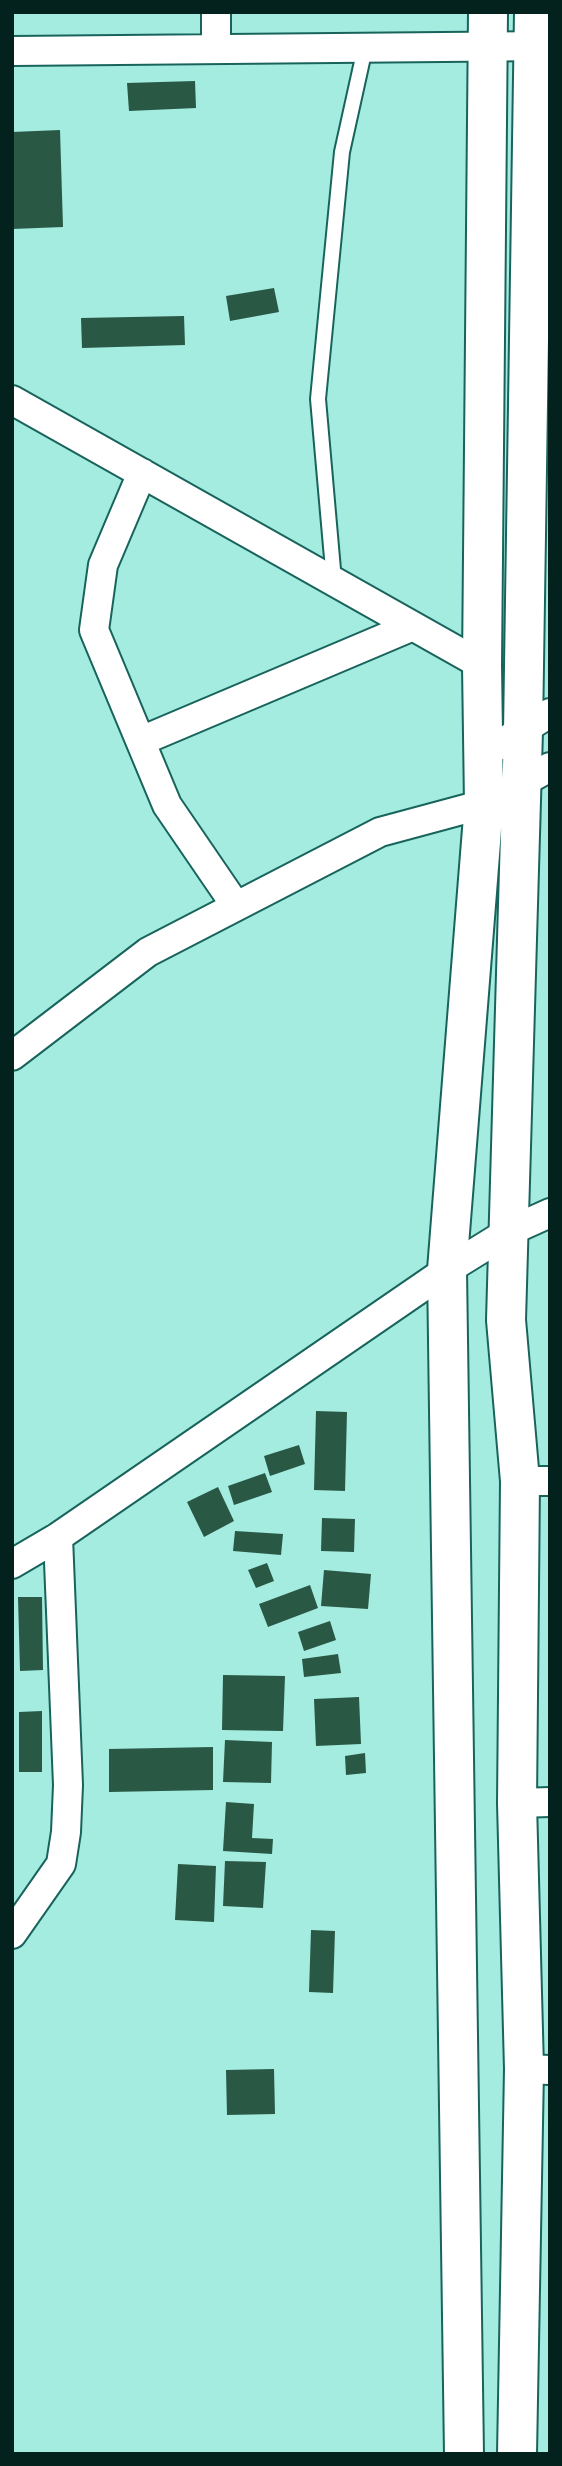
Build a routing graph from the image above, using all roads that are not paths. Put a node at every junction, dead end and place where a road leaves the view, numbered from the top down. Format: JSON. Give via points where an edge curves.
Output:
{"nodes":[{"id":1,"x":216,"y":12,"type":"edge"},
{"id":2,"x":489,"y":30,"type":"edge"},
{"id":3,"x":539,"y":35,"type":"edge"},
{"id":4,"x":216,"y":48,"type":"junction"},
{"id":5,"x":365,"y":48,"type":"junction"},
{"id":6,"x":12,"y":51,"type":"edge"},
{"id":7,"x":12,"y":401,"type":"edge"},
{"id":8,"x":142,"y":473,"type":"junction"},
{"id":9,"x":334,"y":582,"type":"junction"},
{"id":10,"x":413,"y":626,"type":"junction"},
{"id":11,"x":482,"y":665,"type":"junction"},
{"id":12,"x":536,"y":722,"type":"edge"},
{"id":13,"x":141,"y":741,"type":"junction"},
{"id":14,"x":484,"y":754,"type":"junction"},
{"id":15,"x":536,"y":776,"type":"edge"},
{"id":16,"x":484,"y":804,"type":"junction"},
{"id":17,"x":236,"y":906,"type":"junction"},
{"id":18,"x":12,"y":1056,"type":"edge"},
{"id":19,"x":550,"y":1213,"type":"edge"},
{"id":20,"x":510,"y":1231,"type":"junction"},
{"id":21,"x":447,"y":1270,"type":"junction"},
{"id":22,"x":535,"y":1481,"type":"edge"},
{"id":23,"x":58,"y":1537,"type":"junction"},
{"id":24,"x":12,"y":1564,"type":"edge"},
{"id":25,"x":533,"y":1802,"type":"edge"},
{"id":26,"x":12,"y":1934,"type":"edge"},
{"id":27,"x":537,"y":2069,"type":"edge"},
{"id":28,"x":464,"y":2454,"type":"edge"},
{"id":29,"x":517,"y":2454,"type":"edge"}],
"edges":[{"from":1,"to":4,"type":"street"},
{"from":2,"to":3,"type":"street"},
{"from":2,"to":5,"type":"street"},
{"from":2,"to":11,"type":"main road"},
{"from":3,"to":12,"type":"main road"},
{"from":4,"to":5,"type":"street"},
{"from":4,"to":6,"type":"street"},
{"from":5,"to":9,"type":"lane","via":[[342,152],[318,399]]},
{"from":7,"to":8,"type":"street"},
{"from":8,"to":9,"type":"street"},
{"from":8,"to":13,"type":"street","via":[[103,565],[94,630]]},
{"from":9,"to":10,"type":"street"},
{"from":10,"to":11,"type":"street"},
{"from":10,"to":13,"type":"street"},
{"from":11,"to":14,"type":"main road"},
{"from":12,"to":14,"type":"street"},
{"from":12,"to":15,"type":"main road"},
{"from":13,"to":17,"type":"street","via":[[167,805]]},
{"from":14,"to":16,"type":"main road"},
{"from":15,"to":16,"type":"street"},
{"from":15,"to":20,"type":"main road"},
{"from":16,"to":17,"type":"street","via":[[380,832]]},
{"from":16,"to":21,"type":"main road"},
{"from":17,"to":18,"type":"street","via":[[148,952]]},
{"from":19,"to":20,"type":"street"},
{"from":20,"to":21,"type":"street"},
{"from":20,"to":22,"type":"main road","via":[[506,1320]]},
{"from":21,"to":23,"type":"street"},
{"from":21,"to":28,"type":"main road"},
{"from":22,"to":25,"type":"main road"},
{"from":23,"to":24,"type":"street"},
{"from":23,"to":26,"type":"street","via":[[66,1832],[61,1864]]},
{"from":25,"to":27,"type":"main road"},
{"from":27,"to":29,"type":"main road"}]}
